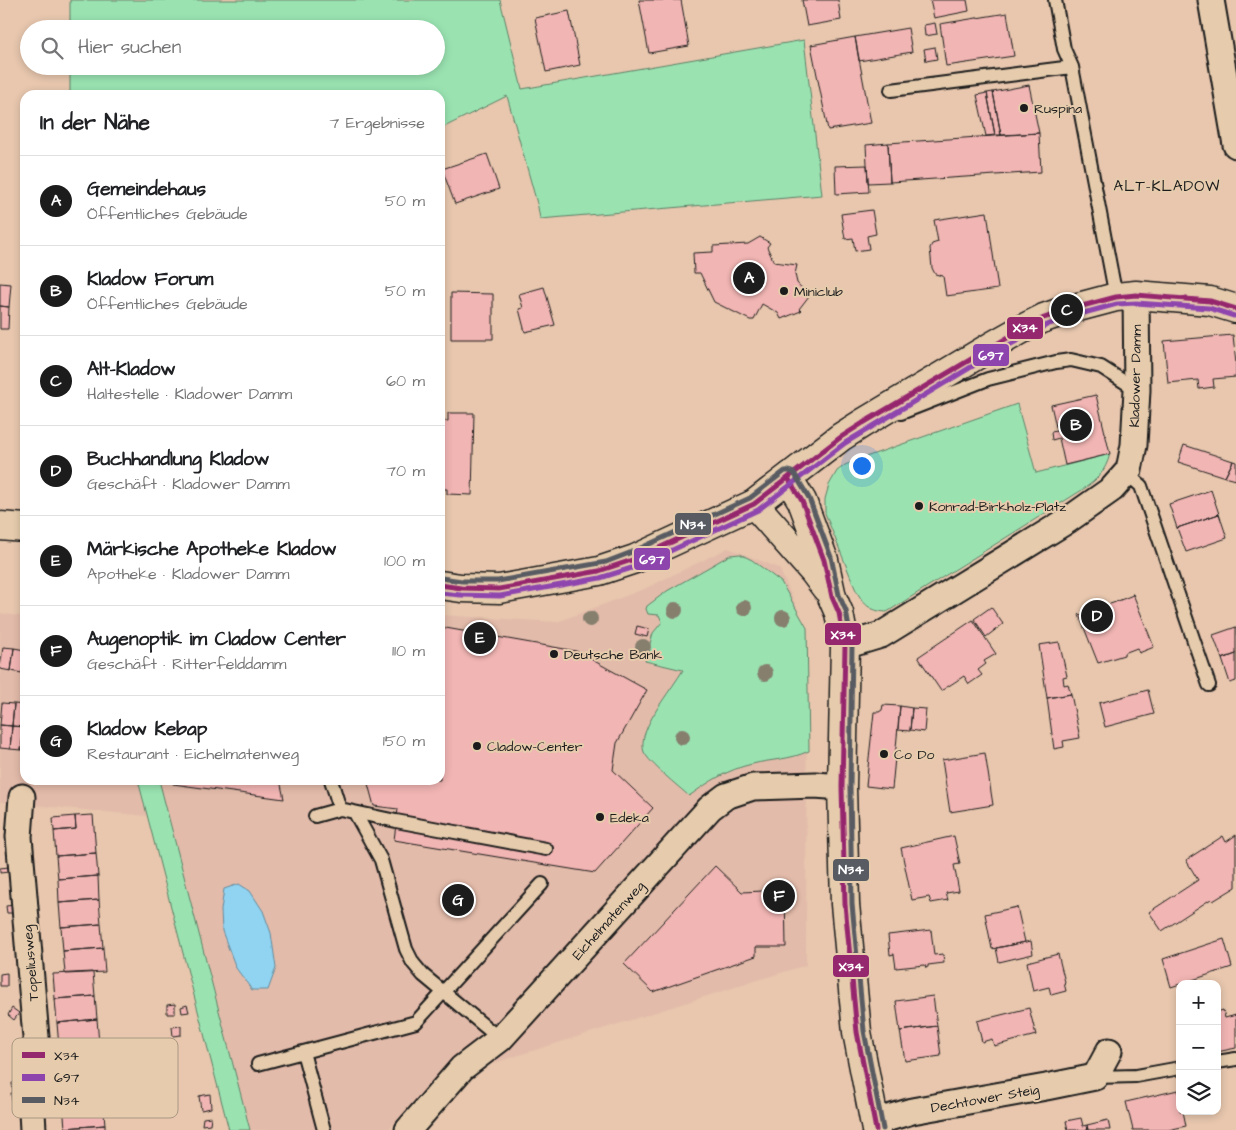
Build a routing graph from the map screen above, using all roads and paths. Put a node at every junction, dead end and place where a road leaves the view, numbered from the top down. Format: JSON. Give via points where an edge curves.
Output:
{"nodes":[{"id":1,"x":1055,"y":0,"type":"edge"},
{"id":2,"x":1211,"y":0,"type":"edge"},
{"id":3,"x":1072,"y":66,"type":"junction"},
{"id":4,"x":891,"y":90,"type":"dead end"},
{"id":5,"x":1236,"y":145,"type":"edge"},
{"id":6,"x":1126,"y":296,"type":"junction"},
{"id":7,"x":1236,"y":309,"type":"edge"},
{"id":8,"x":1137,"y":390,"type":"junction"},
{"id":9,"x":863,"y":422,"type":"junction"},
{"id":10,"x":1126,"y":473,"type":"junction"},
{"id":11,"x":788,"y":478,"type":"junction"},
{"id":12,"x":754,"y":504,"type":"junction"},
{"id":13,"x":0,"y":526,"type":"edge"},
{"id":14,"x":20,"y":528,"type":"edge"},
{"id":15,"x":445,"y":586,"type":"edge"},
{"id":16,"x":832,"y":597,"type":"junction"},
{"id":17,"x":845,"y":646,"type":"junction"},
{"id":18,"x":1209,"y":686,"type":"dead end"},
{"id":19,"x":332,"y":785,"type":"edge"},
{"id":20,"x":842,"y":787,"type":"junction"},
{"id":21,"x":22,"y":797,"type":"dead end"},
{"id":22,"x":340,"y":810,"type":"junction"},
{"id":23,"x":355,"y":813,"type":"junction"},
{"id":24,"x":315,"y":816,"type":"dead end"},
{"id":25,"x":546,"y":849,"type":"dead end"},
{"id":26,"x":542,"y":884,"type":"dead end"},
{"id":27,"x":444,"y":992,"type":"junction"},
{"id":28,"x":36,"y":1038,"type":"edge"},
{"id":29,"x":500,"y":1039,"type":"junction"},
{"id":30,"x":1109,"y":1051,"type":"dead end"},
{"id":31,"x":303,"y":1052,"type":"junction"},
{"id":32,"x":1236,"y":1059,"type":"edge"},
{"id":33,"x":1221,"y":1061,"type":"edge"},
{"id":34,"x":258,"y":1064,"type":"dead end"},
{"id":35,"x":1176,"y":1069,"type":"edge"},
{"id":36,"x":1095,"y":1077,"type":"junction"},
{"id":37,"x":876,"y":1126,"type":"edge"},
{"id":38,"x":324,"y":1130,"type":"edge"},
{"id":39,"x":408,"y":1130,"type":"edge"}],
"edges":[{"from":1,"to":3,"type":"lane","via":[[1064,49]]},
{"from":2,"to":5,"type":"street"},
{"from":3,"to":4,"type":"lane"},
{"from":3,"to":6,"type":"lane"},
{"from":6,"to":7,"type":"main road","via":[[1203,300]]},
{"from":6,"to":8,"type":"street","name":"Kladower Damm"},
{"from":6,"to":9,"type":"main road","via":[[1044,318]]},
{"from":8,"to":9,"type":"lane","via":[[1101,366],[1071,360],[988,379],[892,417]]},
{"from":8,"to":10,"type":"street","name":"Kladower Damm","via":[[1134,445]]},
{"from":9,"to":11,"type":"main road"},
{"from":10,"to":17,"type":"street","name":"Kladower Damm","via":[[1112,489],[1060,525],[881,635]]},
{"from":10,"to":18,"type":"lane","via":[[1141,486]]},
{"from":11,"to":12,"type":"main road"},
{"from":11,"to":16,"type":"main road","via":[[802,501],[824,560]]},
{"from":12,"to":15,"type":"main road","via":[[636,560],[608,568],[499,589]]},
{"from":12,"to":16,"type":"main road"},
{"from":13,"to":14,"type":"main road"},
{"from":16,"to":17,"type":"main road","via":[[839,613]]},
{"from":17,"to":20,"type":"main road"},
{"from":19,"to":22,"type":"lane"},
{"from":20,"to":29,"type":"street","name":"Eichelmatenweg","via":[[753,787],[726,796],[710,808]]},
{"from":20,"to":37,"type":"main road","via":[[845,904],[857,1024]]},
{"from":21,"to":28,"type":"street","name":"Topeliusweg","via":[[19,837]]},
{"from":22,"to":23,"type":"lane"},
{"from":22,"to":24,"type":"lane"},
{"from":23,"to":25,"type":"lane"},
{"from":23,"to":27,"type":"lane","via":[[381,860],[406,950],[423,975]]},
{"from":26,"to":27,"type":"lane"},
{"from":27,"to":29,"type":"lane"},
{"from":27,"to":31,"type":"lane","via":[[416,1022]]},
{"from":29,"to":39,"type":"street","name":"Eichelmatenweg","via":[[462,1068]]},
{"from":30,"to":36,"type":"street"},
{"from":31,"to":34,"type":"lane"},
{"from":31,"to":38,"type":"lane"},
{"from":32,"to":33,"type":"lane"},
{"from":35,"to":36,"type":"lane","name":"Dechtower Steig","via":[[1136,1076]]},
{"from":36,"to":37,"type":"street","name":"Dechtower Steig","via":[[912,1111]]}]}
